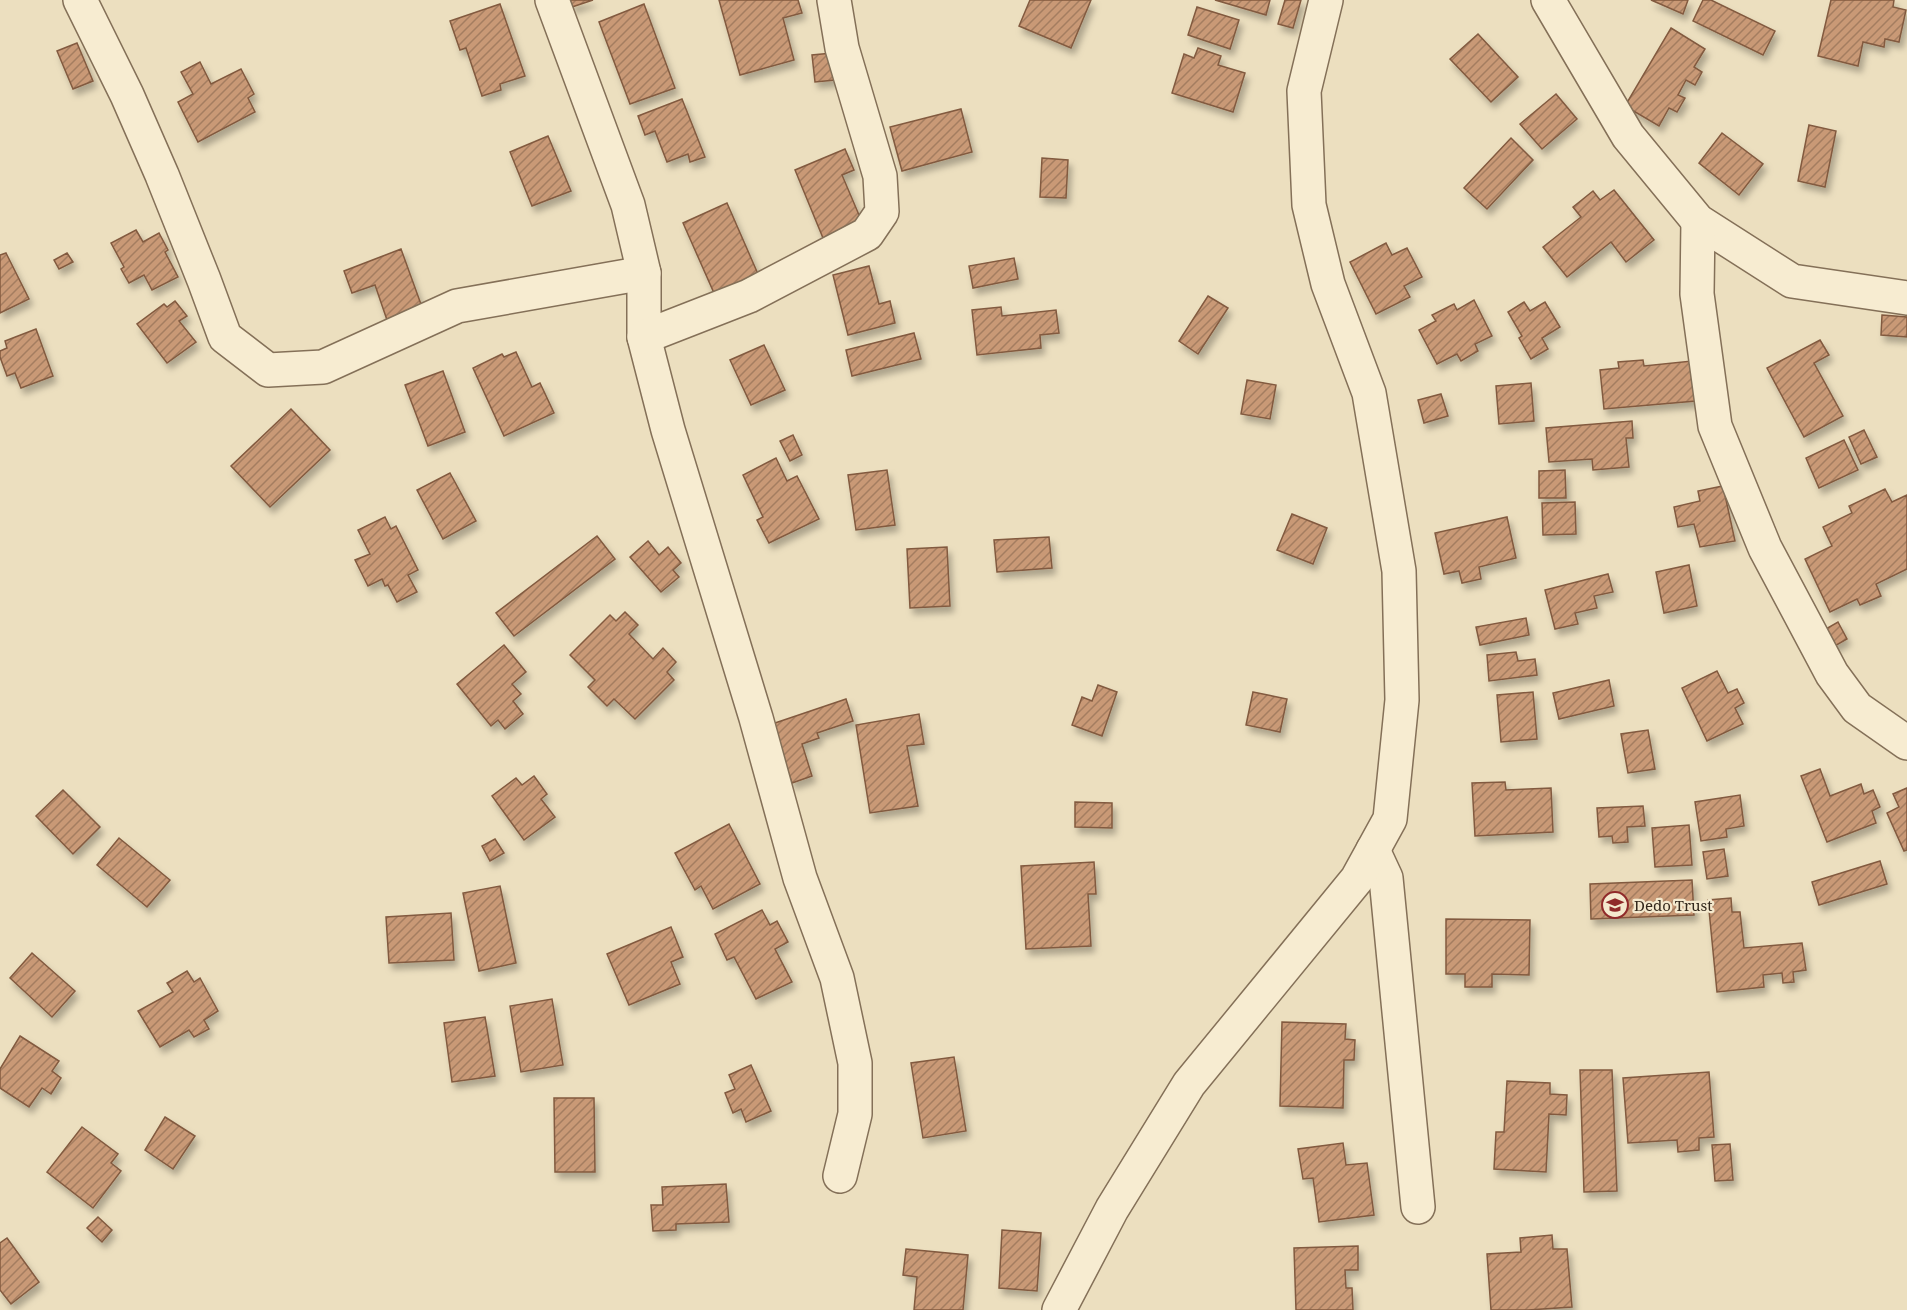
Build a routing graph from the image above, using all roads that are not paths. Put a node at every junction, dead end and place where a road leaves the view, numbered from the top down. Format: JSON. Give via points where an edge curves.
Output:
{"nodes":[{"id":1,"x":80,"y":0,"type":"edge"},
{"id":2,"x":552,"y":0,"type":"edge"},
{"id":3,"x":834,"y":0,"type":"edge"},
{"id":4,"x":1326,"y":0,"type":"edge"},
{"id":5,"x":1548,"y":0,"type":"edge"},
{"id":6,"x":1698,"y":221,"type":"junction"},
{"id":7,"x":644,"y":273,"type":"junction"},
{"id":8,"x":1907,"y":298,"type":"edge"},
{"id":9,"x":644,"y":337,"type":"junction"},
{"id":10,"x":1907,"y":743,"type":"edge"},
{"id":11,"x":1373,"y":850,"type":"junction"},
{"id":12,"x":840,"y":1176,"type":"dead end"},
{"id":13,"x":1419,"y":1207,"type":"dead end"},
{"id":14,"x":1059,"y":1310,"type":"edge"}],
"edges":[{"from":1,"to":7,"type":"street","via":[[162,175],[225,337],[268,370],[323,367],[457,306]]},
{"from":2,"to":7,"type":"street","via":[[628,205]]},
{"from":3,"to":9,"type":"street","via":[[842,48],[880,176],[882,212],[867,234],[749,296]]},
{"from":4,"to":11,"type":"street","via":[[1304,92],[1309,205],[1328,284],[1369,393],[1399,571],[1402,700],[1390,819]]},
{"from":5,"to":6,"type":"street","via":[[1628,136]]},
{"from":6,"to":8,"type":"street","via":[[1792,280]]},
{"from":6,"to":10,"type":"street","via":[[1697,294],[1714,426],[1765,548],[1832,674],[1857,708]]},
{"from":7,"to":9,"type":"street"},
{"from":9,"to":12,"type":"street","via":[[800,878],[837,978],[855,1063],[855,1114]]},
{"from":11,"to":13,"type":"street","via":[[1386,878]]},
{"from":11,"to":14,"type":"street","via":[[1357,879],[1189,1084],[1112,1209]]}]}
